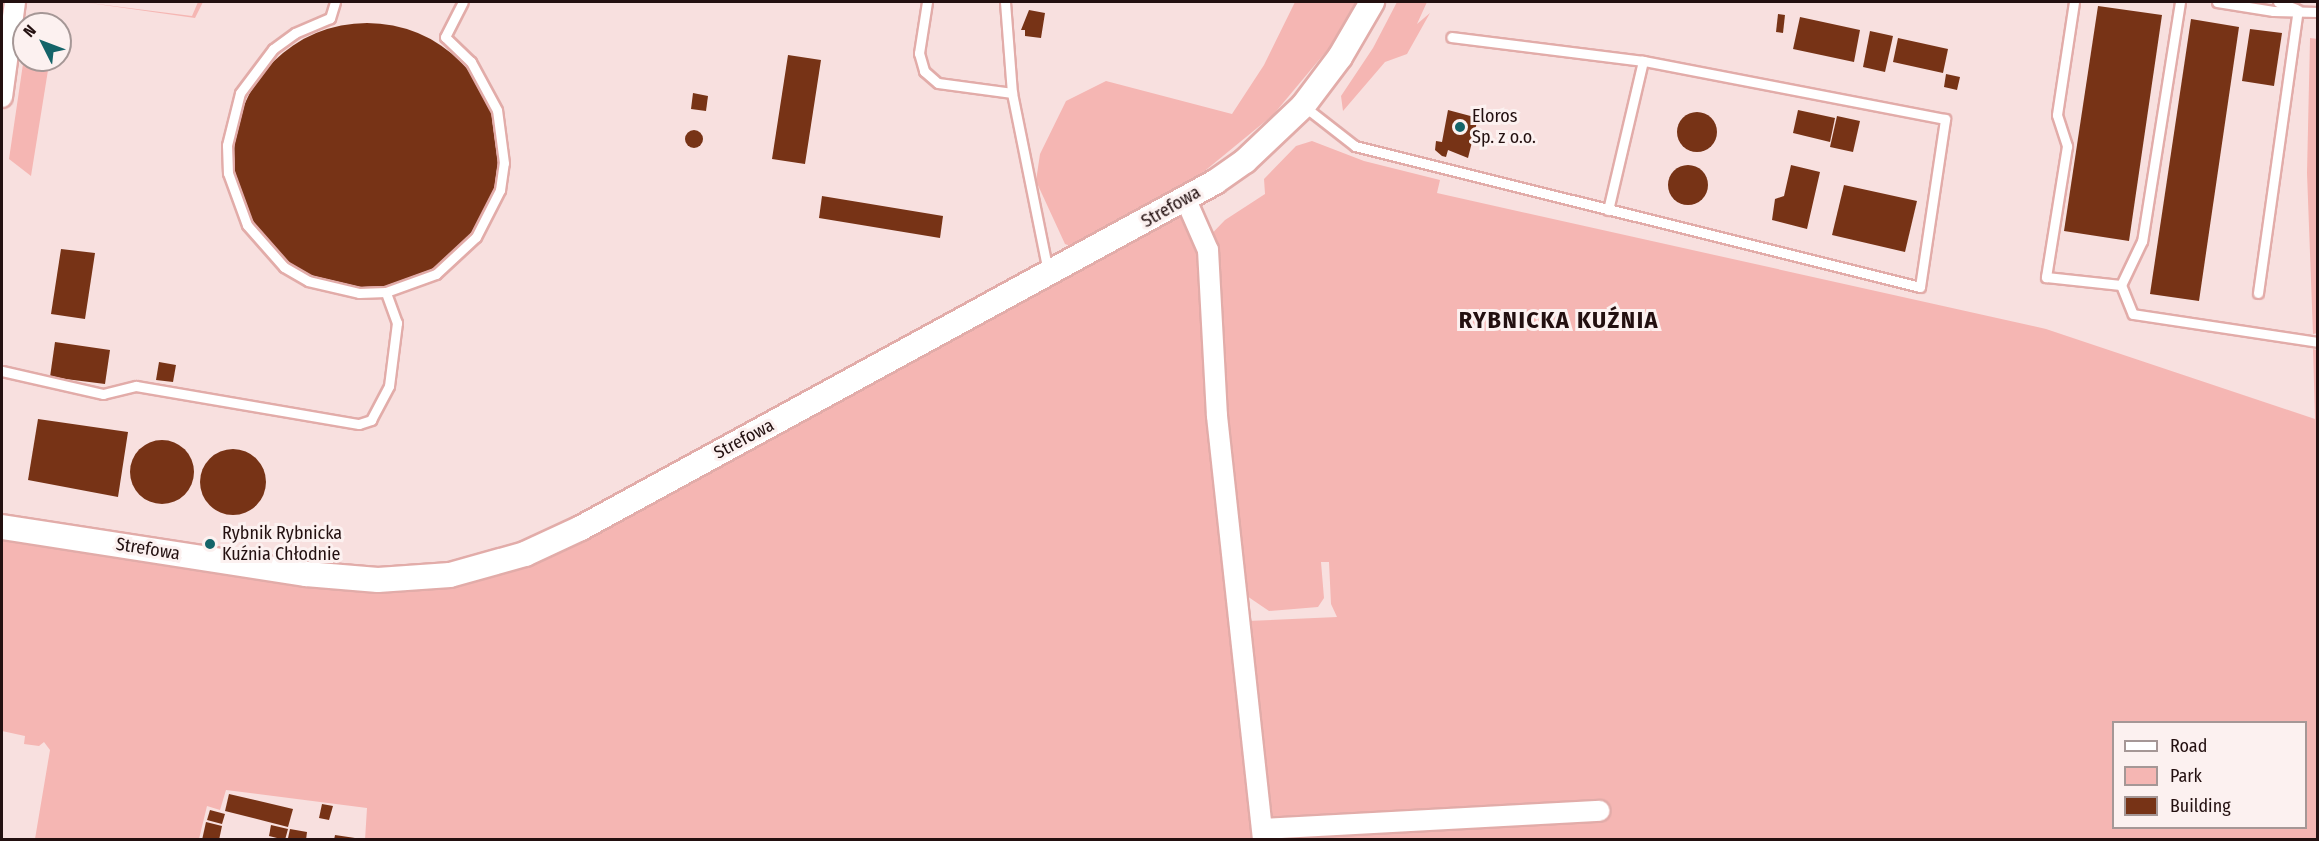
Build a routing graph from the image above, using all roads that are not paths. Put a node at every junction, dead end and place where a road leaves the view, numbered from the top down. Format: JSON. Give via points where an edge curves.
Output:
{"nodes":[{"id":1,"x":15,"y":2,"type":"edge"},
{"id":2,"x":335,"y":2,"type":"edge"},
{"id":3,"x":464,"y":2,"type":"edge"},
{"id":4,"x":927,"y":2,"type":"edge"},
{"id":5,"x":1005,"y":2,"type":"edge"},
{"id":6,"x":1372,"y":2,"type":"edge"},
{"id":7,"x":2074,"y":2,"type":"edge"},
{"id":8,"x":2180,"y":2,"type":"edge"},
{"id":9,"x":2217,"y":2,"type":"edge"},
{"id":10,"x":2278,"y":2,"type":"edge"},
{"id":11,"x":2298,"y":10,"type":"junction"},
{"id":12,"x":2318,"y":12,"type":"edge"},
{"id":13,"x":1451,"y":37,"type":"dead end"},
{"id":14,"x":1643,"y":61,"type":"junction"},
{"id":15,"x":1012,"y":93,"type":"junction"},
{"id":16,"x":2,"y":97,"type":"edge"},
{"id":17,"x":1303,"y":106,"type":"junction"},
{"id":18,"x":1186,"y":200,"type":"junction"},
{"id":19,"x":1608,"y":210,"type":"junction"},
{"id":20,"x":1048,"y":275,"type":"junction"},
{"id":21,"x":2121,"y":285,"type":"junction"},
{"id":22,"x":386,"y":292,"type":"junction"},
{"id":23,"x":2258,"y":293,"type":"dead end"},
{"id":24,"x":2318,"y":342,"type":"edge"},
{"id":25,"x":2,"y":371,"type":"edge"},
{"id":26,"x":2,"y":527,"type":"edge"},
{"id":27,"x":1600,"y":811,"type":"dead end"},
{"id":28,"x":1263,"y":834,"type":"edge"}],
"edges":[{"from":1,"to":16,"type":"street"},
{"from":2,"to":22,"type":"lane","via":[[330,18],[295,33],[273,49],[240,93],[227,145],[228,173],[247,225],[284,267],[332,289]]},
{"from":3,"to":22,"type":"lane","via":[[445,38],[481,76],[497,110],[504,163],[500,190],[476,237],[458,257],[436,274]]},
{"from":4,"to":15,"type":"lane","via":[[919,53],[924,71],[938,83]]},
{"from":5,"to":15,"type":"lane"},
{"from":6,"to":17,"type":"street","name":"Strefowa","via":[[1344,50]]},
{"from":7,"to":21,"type":"lane","via":[[2057,115],[2067,146],[2046,277]]},
{"from":8,"to":21,"type":"lane","via":[[2142,241]]},
{"from":9,"to":11,"type":"lane","via":[[2273,11]]},
{"from":10,"to":11,"type":"lane"},
{"from":11,"to":12,"type":"lane"},
{"from":11,"to":23,"type":"lane"},
{"from":13,"to":14,"type":"lane"},
{"from":14,"to":19,"type":"lane"},
{"from":14,"to":19,"type":"lane","via":[[1945,119],[1920,287]]},
{"from":15,"to":20,"type":"lane"},
{"from":17,"to":18,"type":"street","name":"Strefowa","via":[[1245,161]]},
{"from":17,"to":19,"type":"lane","via":[[1355,146]]},
{"from":18,"to":20,"type":"street","name":"Strefowa"},
{"from":18,"to":28,"type":"street","via":[[1208,250],[1217,416]]},
{"from":20,"to":26,"type":"street","name":"Strefowa","via":[[567,536],[465,572],[403,580],[343,578]]},
{"from":21,"to":24,"type":"lane","via":[[2133,314]]},
{"from":22,"to":25,"type":"lane","via":[[397,323],[389,386],[371,420],[359,424],[136,386],[103,394]]},
{"from":27,"to":28,"type":"street"}]}
